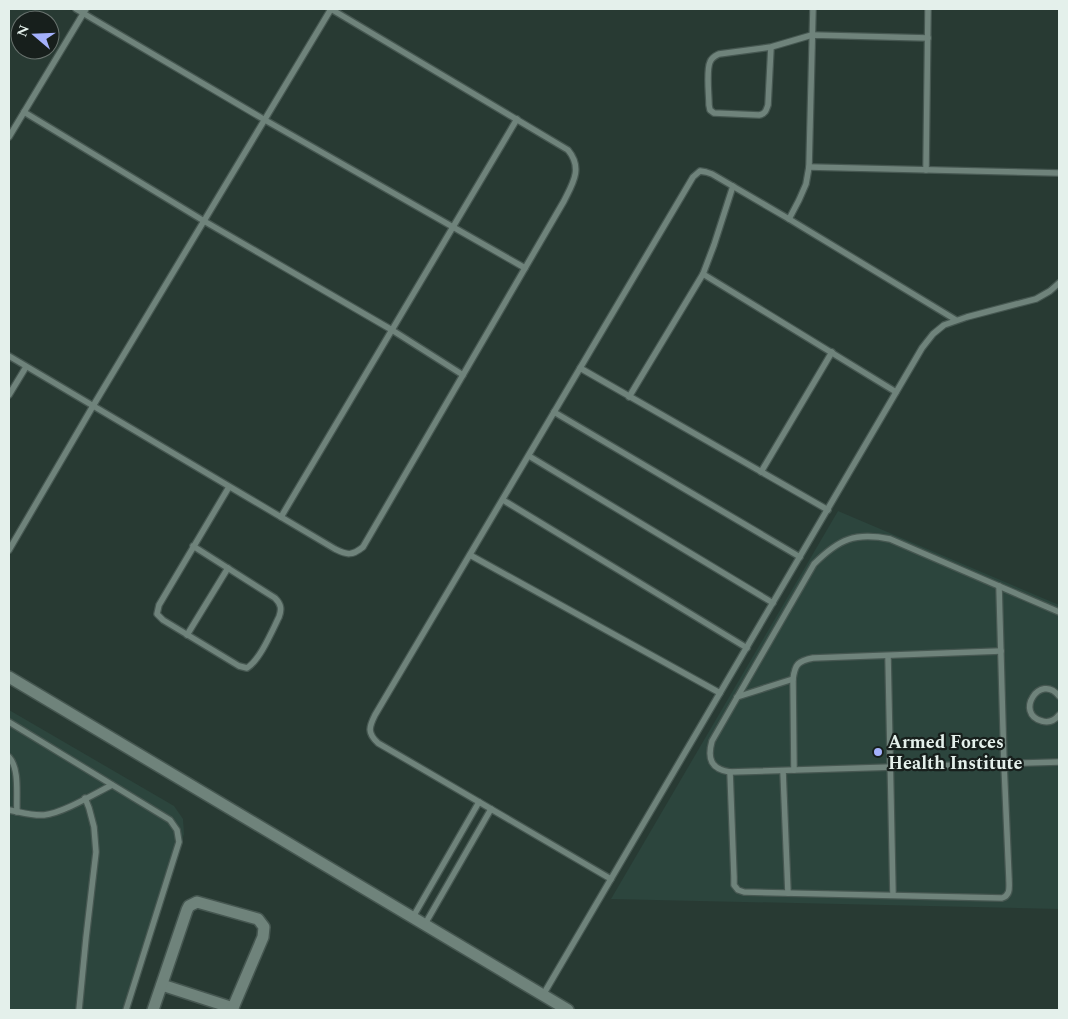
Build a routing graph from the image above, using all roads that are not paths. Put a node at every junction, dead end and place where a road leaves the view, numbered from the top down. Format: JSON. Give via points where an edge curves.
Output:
{"nodes":[{"id":1,"x":76,"y":9,"type":"edge"},
{"id":2,"x":331,"y":9,"type":"edge"},
{"id":3,"x":813,"y":9,"type":"edge"},
{"id":4,"x":928,"y":9,"type":"edge"},
{"id":5,"x":85,"y":11,"type":"edge"},
{"id":6,"x":812,"y":35,"type":"junction"},
{"id":7,"x":928,"y":38,"type":"junction"},
{"id":8,"x":771,"y":47,"type":"junction"},
{"id":9,"x":24,"y":112,"type":"junction"},
{"id":10,"x":517,"y":119,"type":"junction"},
{"id":11,"x":265,"y":120,"type":"junction"},
{"id":12,"x":9,"y":137,"type":"edge"},
{"id":13,"x":809,"y":167,"type":"junction"},
{"id":14,"x":926,"y":170,"type":"junction"},
{"id":15,"x":1059,"y":173,"type":"edge"},
{"id":16,"x":733,"y":186,"type":"junction"},
{"id":17,"x":789,"y":219,"type":"junction"},
{"id":18,"x":204,"y":220,"type":"junction"},
{"id":19,"x":452,"y":227,"type":"junction"},
{"id":20,"x":525,"y":268,"type":"junction"},
{"id":21,"x":703,"y":274,"type":"junction"},
{"id":22,"x":1059,"y":283,"type":"edge"},
{"id":23,"x":956,"y":320,"type":"junction"},
{"id":24,"x":392,"y":330,"type":"junction"},
{"id":25,"x":832,"y":352,"type":"junction"},
{"id":26,"x":9,"y":356,"type":"edge"},
{"id":27,"x":26,"y":366,"type":"junction"},
{"id":28,"x":580,"y":368,"type":"junction"},
{"id":29,"x":463,"y":375,"type":"junction"},
{"id":30,"x":896,"y":392,"type":"junction"},
{"id":31,"x":9,"y":395,"type":"edge"},
{"id":32,"x":629,"y":397,"type":"junction"},
{"id":33,"x":93,"y":406,"type":"junction"},
{"id":34,"x":554,"y":412,"type":"junction"},
{"id":35,"x":528,"y":456,"type":"junction"},
{"id":36,"x":761,"y":472,"type":"junction"},
{"id":37,"x":228,"y":486,"type":"junction"},
{"id":38,"x":503,"y":500,"type":"junction"},
{"id":39,"x":828,"y":510,"type":"junction"},
{"id":40,"x":281,"y":517,"type":"junction"},
{"id":41,"x":193,"y":546,"type":"junction"},
{"id":42,"x":9,"y":550,"type":"edge"},
{"id":43,"x":470,"y":555,"type":"junction"},
{"id":44,"x":800,"y":557,"type":"junction"},
{"id":45,"x":228,"y":568,"type":"junction"},
{"id":46,"x":999,"y":586,"type":"junction"},
{"id":47,"x":773,"y":603,"type":"junction"},
{"id":48,"x":1059,"y":612,"type":"edge"},
{"id":49,"x":187,"y":635,"type":"junction"},
{"id":50,"x":747,"y":648,"type":"junction"},
{"id":51,"x":1001,"y":652,"type":"junction"},
{"id":52,"x":888,"y":656,"type":"junction"},
{"id":53,"x":9,"y":677,"type":"edge"},
{"id":54,"x":793,"y":680,"type":"junction"},
{"id":55,"x":720,"y":693,"type":"junction"},
{"id":56,"x":1059,"y":696,"type":"edge"},
{"id":57,"x":737,"y":697,"type":"junction"},
{"id":58,"x":1059,"y":715,"type":"edge"},
{"id":59,"x":9,"y":722,"type":"edge"},
{"id":60,"x":9,"y":757,"type":"edge"},
{"id":61,"x":1059,"y":762,"type":"edge"},
{"id":62,"x":1004,"y":764,"type":"junction"},
{"id":63,"x":890,"y":768,"type":"junction"},
{"id":64,"x":794,"y":770,"type":"junction"},
{"id":65,"x":782,"y":771,"type":"junction"},
{"id":66,"x":730,"y":772,"type":"junction"},
{"id":67,"x":112,"y":785,"type":"junction"},
{"id":68,"x":85,"y":798,"type":"junction"},
{"id":69,"x":479,"y":802,"type":"junction"},
{"id":70,"x":491,"y":809,"type":"junction"},
{"id":71,"x":9,"y":810,"type":"edge"},
{"id":72,"x":17,"y":812,"type":"junction"},
{"id":73,"x":611,"y":879,"type":"junction"},
{"id":74,"x":788,"y":893,"type":"junction"},
{"id":75,"x":893,"y":895,"type":"junction"},
{"id":76,"x":413,"y":917,"type":"junction"},
{"id":77,"x":425,"y":924,"type":"junction"},
{"id":78,"x":162,"y":985,"type":"junction"},
{"id":79,"x":543,"y":995,"type":"junction"},
{"id":80,"x":232,"y":1009,"type":"edge"},
{"id":81,"x":79,"y":1010,"type":"edge"},
{"id":82,"x":126,"y":1010,"type":"edge"},
{"id":83,"x":153,"y":1010,"type":"edge"},
{"id":84,"x":568,"y":1010,"type":"edge"}],
"edges":[{"from":1,"to":5,"type":"lane"},
{"from":2,"to":10,"type":"lane"},
{"from":2,"to":11,"type":"lane"},
{"from":3,"to":6,"type":"lane"},
{"from":4,"to":7,"type":"lane"},
{"from":5,"to":9,"type":"lane"},
{"from":5,"to":11,"type":"lane"},
{"from":6,"to":7,"type":"lane"},
{"from":6,"to":8,"type":"lane"},
{"from":6,"to":13,"type":"lane"},
{"from":7,"to":14,"type":"lane"},
{"from":8,"to":8,"type":"lane","via":[[713,56],[708,71],[709,105],[714,114],[763,115],[768,105]]},
{"from":9,"to":12,"type":"lane"},
{"from":9,"to":18,"type":"lane"},
{"from":10,"to":19,"type":"lane"},
{"from":10,"to":20,"type":"lane","via":[[568,150],[577,169],[564,201]]},
{"from":11,"to":18,"type":"lane"},
{"from":11,"to":19,"type":"lane"},
{"from":13,"to":14,"type":"lane"},
{"from":13,"to":17,"type":"lane","via":[[806,184]]},
{"from":14,"to":15,"type":"lane"},
{"from":16,"to":17,"type":"lane"},
{"from":16,"to":21,"type":"lane"},
{"from":16,"to":28,"type":"lane","via":[[706,172],[700,172],[693,178]]},
{"from":17,"to":23,"type":"lane"},
{"from":18,"to":24,"type":"lane"},
{"from":18,"to":33,"type":"lane"},
{"from":19,"to":20,"type":"lane"},
{"from":19,"to":24,"type":"lane"},
{"from":20,"to":29,"type":"lane"},
{"from":21,"to":25,"type":"lane"},
{"from":21,"to":32,"type":"lane"},
{"from":22,"to":23,"type":"lane","via":[[1036,299]]},
{"from":23,"to":30,"type":"lane","via":[[933,334]]},
{"from":24,"to":29,"type":"lane"},
{"from":24,"to":40,"type":"lane"},
{"from":25,"to":30,"type":"lane"},
{"from":25,"to":36,"type":"lane"},
{"from":26,"to":27,"type":"lane"},
{"from":27,"to":31,"type":"lane"},
{"from":27,"to":33,"type":"lane"},
{"from":28,"to":32,"type":"lane"},
{"from":28,"to":34,"type":"lane"},
{"from":29,"to":40,"type":"lane","via":[[363,547],[355,554],[335,550]]},
{"from":30,"to":39,"type":"lane"},
{"from":32,"to":36,"type":"lane"},
{"from":33,"to":37,"type":"lane"},
{"from":33,"to":42,"type":"lane"},
{"from":34,"to":35,"type":"lane"},
{"from":34,"to":44,"type":"lane"},
{"from":35,"to":38,"type":"lane"},
{"from":35,"to":47,"type":"lane"},
{"from":36,"to":39,"type":"lane"},
{"from":37,"to":40,"type":"lane"},
{"from":37,"to":41,"type":"lane"},
{"from":38,"to":43,"type":"lane"},
{"from":38,"to":50,"type":"lane"},
{"from":39,"to":44,"type":"lane"},
{"from":41,"to":45,"type":"lane"},
{"from":41,"to":49,"type":"lane","via":[[157,610],[159,617]]},
{"from":43,"to":55,"type":"lane"},
{"from":43,"to":69,"type":"lane","via":[[376,715],[370,732],[378,743]]},
{"from":44,"to":47,"type":"lane"},
{"from":45,"to":49,"type":"lane"},
{"from":45,"to":49,"type":"lane","via":[[275,598],[281,606],[279,617],[255,660],[247,668],[242,668]]},
{"from":46,"to":48,"type":"lane"},
{"from":46,"to":51,"type":"lane"},
{"from":46,"to":57,"type":"lane","via":[[890,539],[859,536],[846,540],[814,564]]},
{"from":47,"to":50,"type":"lane"},
{"from":50,"to":55,"type":"lane"},
{"from":51,"to":52,"type":"lane"},
{"from":51,"to":62,"type":"lane"},
{"from":52,"to":54,"type":"lane","via":[[801,660]]},
{"from":52,"to":63,"type":"lane"},
{"from":53,"to":76,"type":"street"},
{"from":54,"to":57,"type":"lane"},
{"from":54,"to":64,"type":"lane"},
{"from":55,"to":73,"type":"lane"},
{"from":56,"to":58,"type":"lane","via":[[1052,690],[1039,690],[1030,706],[1040,721],[1053,721]]},
{"from":57,"to":66,"type":"lane","via":[[710,750],[715,766]]},
{"from":59,"to":67,"type":"lane"},
{"from":60,"to":72,"type":"lane","via":[[16,769]]},
{"from":61,"to":62,"type":"lane"},
{"from":62,"to":63,"type":"lane"},
{"from":62,"to":75,"type":"lane","via":[[1009,878],[1006,896]]},
{"from":63,"to":64,"type":"lane"},
{"from":63,"to":75,"type":"lane"},
{"from":64,"to":65,"type":"lane"},
{"from":65,"to":66,"type":"lane"},
{"from":65,"to":74,"type":"lane"},
{"from":66,"to":74,"type":"lane","via":[[734,885],[744,892]]},
{"from":67,"to":68,"type":"lane"},
{"from":67,"to":82,"type":"lane","via":[[170,820],[179,836]]},
{"from":68,"to":72,"type":"lane","via":[[50,814]]},
{"from":68,"to":81,"type":"lane","via":[[94,827],[96,852]]},
{"from":69,"to":70,"type":"lane"},
{"from":69,"to":76,"type":"lane"},
{"from":70,"to":73,"type":"lane"},
{"from":70,"to":77,"type":"lane"},
{"from":71,"to":72,"type":"lane"},
{"from":73,"to":79,"type":"lane"},
{"from":74,"to":75,"type":"lane"},
{"from":76,"to":77,"type":"street"},
{"from":77,"to":79,"type":"street"},
{"from":78,"to":80,"type":"street"},
{"from":78,"to":80,"type":"street","via":[[187,910],[193,904],[201,902],[258,919],[264,927],[263,937]]},
{"from":78,"to":83,"type":"street"},
{"from":79,"to":84,"type":"street"}]}
